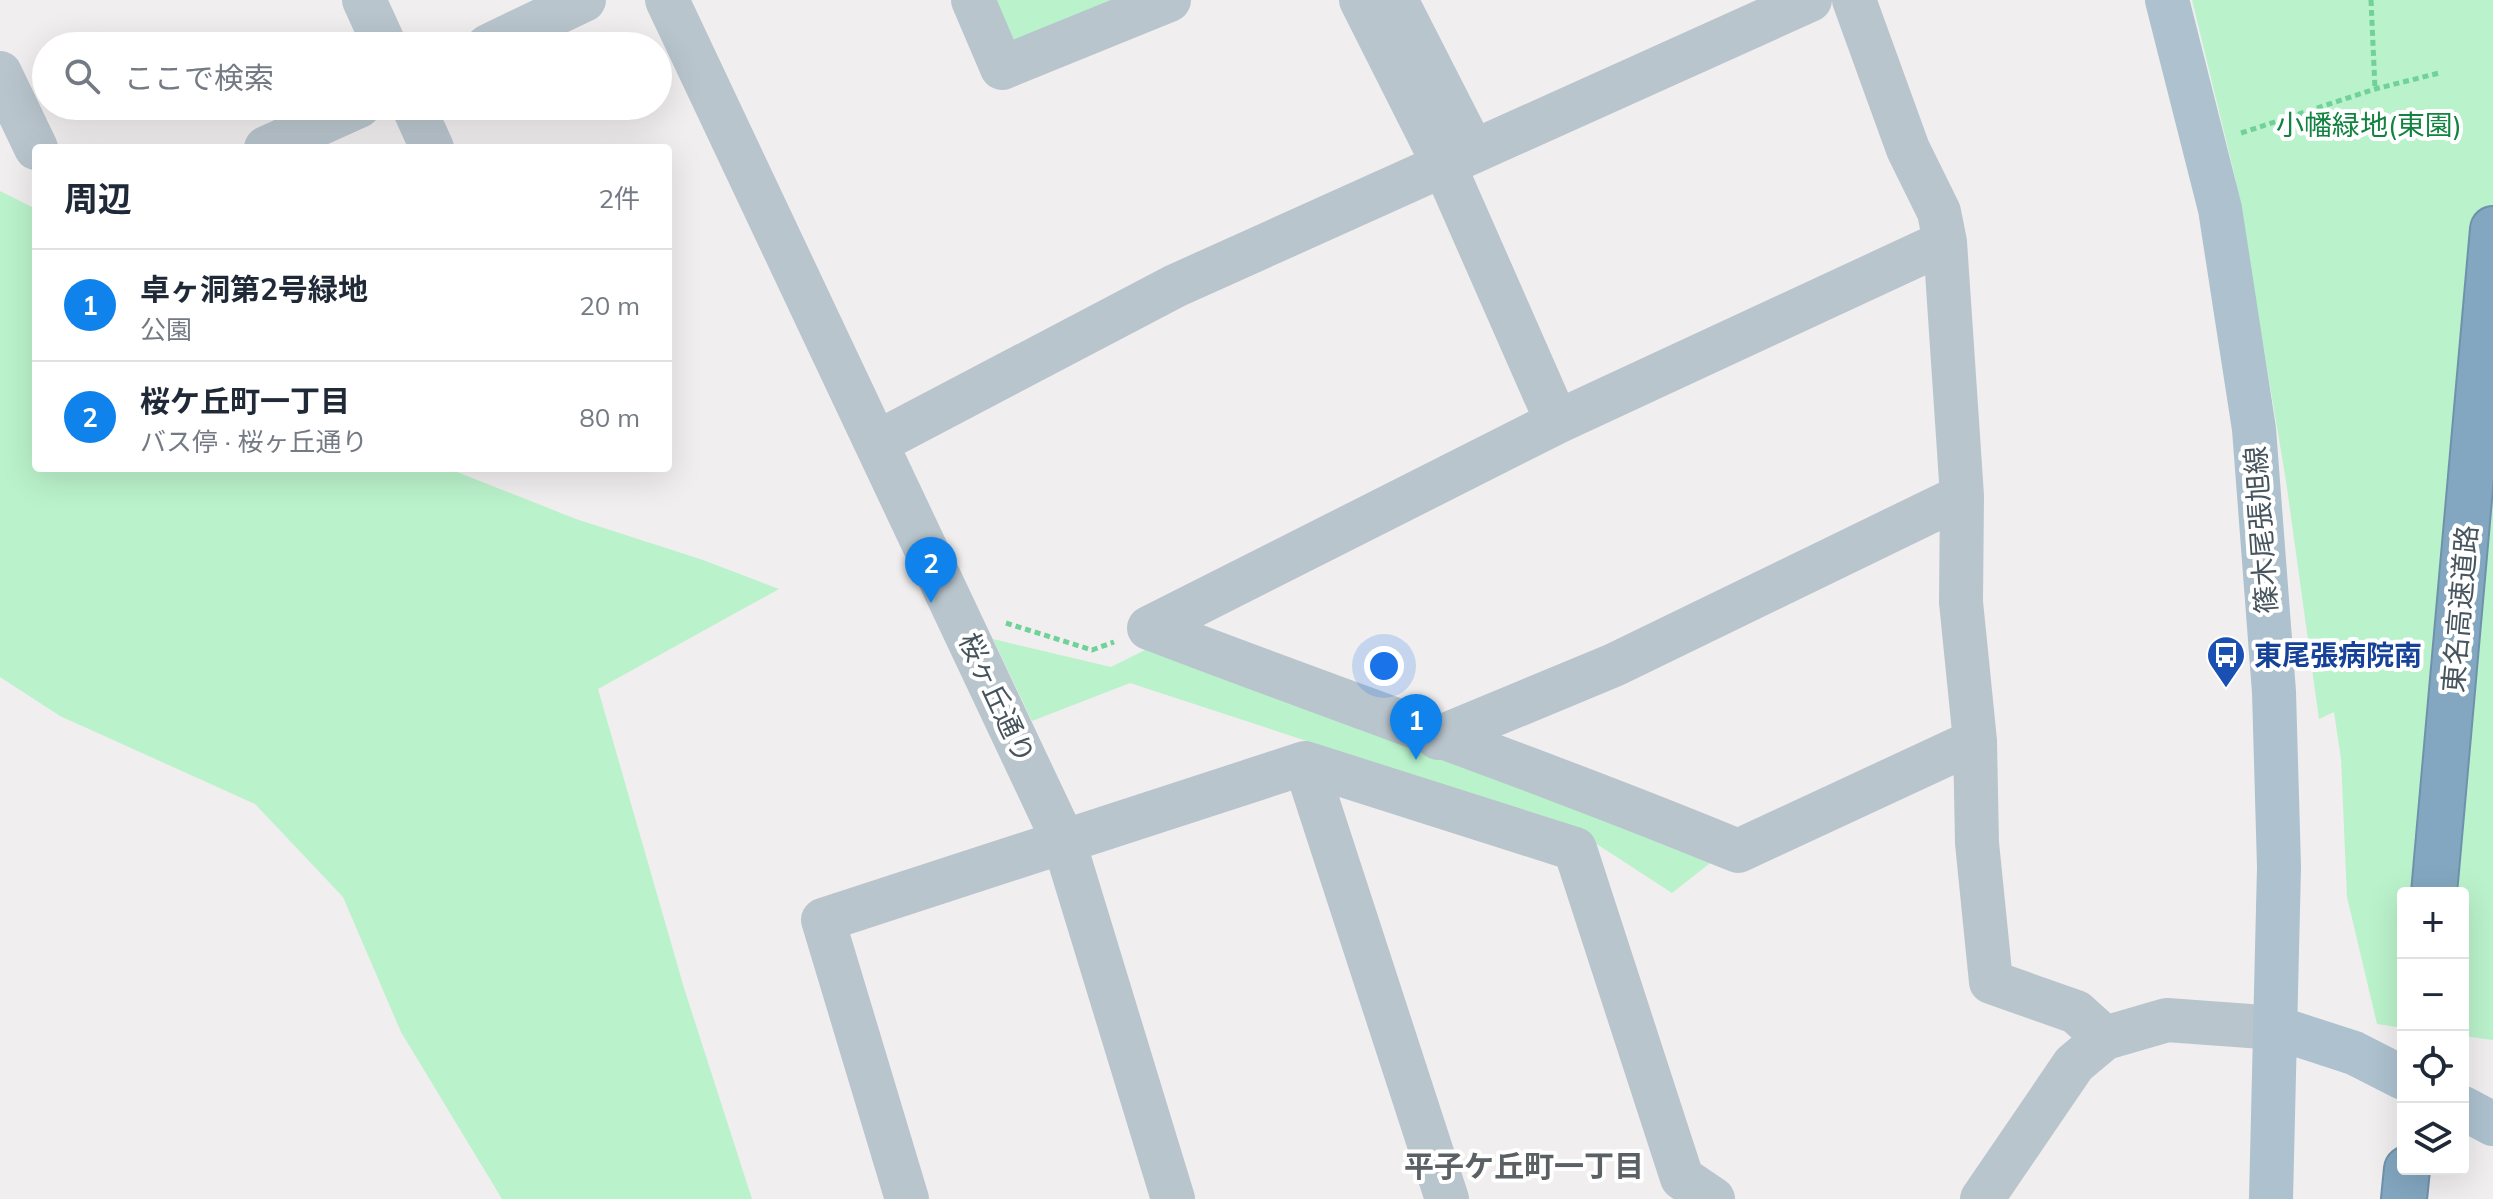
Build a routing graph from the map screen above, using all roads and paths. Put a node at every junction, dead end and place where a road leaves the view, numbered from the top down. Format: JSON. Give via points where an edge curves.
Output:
{"nodes":[{"id":1,"x":364,"y":0,"type":"edge"},
{"id":2,"x":584,"y":0,"type":"edge"},
{"id":3,"x":667,"y":0,"type":"edge"},
{"id":4,"x":973,"y":0,"type":"edge"},
{"id":5,"x":1169,"y":0,"type":"edge"},
{"id":6,"x":1361,"y":0,"type":"edge"},
{"id":7,"x":1396,"y":0,"type":"edge"},
{"id":8,"x":1810,"y":0,"type":"edge"},
{"id":9,"x":1854,"y":0,"type":"edge"},
{"id":10,"x":2167,"y":0,"type":"edge"},
{"id":11,"x":2371,"y":0,"type":"edge"},
{"id":12,"x":379,"y":32,"type":"edge"},
{"id":13,"x":517,"y":32,"type":"edge"},
{"id":14,"x":0,"y":73,"type":"edge"},
{"id":15,"x":2439,"y":73,"type":"dead end"},
{"id":16,"x":2375,"y":89,"type":"junction"},
{"id":17,"x":328,"y":120,"type":"edge"},
{"id":18,"x":419,"y":120,"type":"edge"},
{"id":19,"x":34,"y":144,"type":"edge"},
{"id":20,"x":275,"y":144,"type":"edge"},
{"id":21,"x":430,"y":144,"type":"edge"},
{"id":22,"x":2205,"y":144,"type":"junction"},
{"id":23,"x":1458,"y":158,"type":"junction"},
{"id":24,"x":2493,"y":229,"type":"edge"},
{"id":25,"x":1945,"y":242,"type":"junction"},
{"id":26,"x":1557,"y":422,"type":"junction"},
{"id":27,"x":878,"y":442,"type":"junction"},
{"id":28,"x":1962,"y":496,"type":"junction"},
{"id":29,"x":955,"y":607,"type":"junction"},
{"id":30,"x":1149,"y":628,"type":"junction"},
{"id":31,"x":1438,"y":738,"type":"junction"},
{"id":32,"x":1975,"y":741,"type":"junction"},
{"id":33,"x":1305,"y":763,"type":"junction"},
{"id":34,"x":1064,"y":842,"type":"junction"},
{"id":35,"x":2435,"y":887,"type":"edge"},
{"id":36,"x":2277,"y":1028,"type":"junction"},
{"id":37,"x":2105,"y":1038,"type":"junction"},
{"id":38,"x":2397,"y":1075,"type":"edge"},
{"id":39,"x":2469,"y":1111,"type":"edge"},
{"id":40,"x":2493,"y":1124,"type":"edge"},
{"id":41,"x":2406,"y":1175,"type":"edge"},
{"id":42,"x":1688,"y":1192,"type":"edge"},
{"id":43,"x":907,"y":1199,"type":"edge"},
{"id":44,"x":1173,"y":1199,"type":"edge"},
{"id":45,"x":1447,"y":1199,"type":"edge"},
{"id":46,"x":1982,"y":1199,"type":"edge"},
{"id":47,"x":2271,"y":1199,"type":"edge"},
{"id":48,"x":2404,"y":1199,"type":"edge"}],
"edges":[{"from":1,"to":12,"type":"street"},
{"from":2,"to":13,"type":"street"},
{"from":3,"to":27,"type":"street","name":"桜ヶ丘通り"},
{"from":4,"to":5,"type":"street","via":[[1002,68]]},
{"from":6,"to":23,"type":"street"},
{"from":7,"to":23,"type":"street"},
{"from":8,"to":23,"type":"street"},
{"from":9,"to":25,"type":"street","via":[[1908,149],[1939,212]]},
{"from":10,"to":22,"type":"main road","name":"篠木尾張旭線"},
{"from":11,"to":16,"type":"path"},
{"from":14,"to":19,"type":"street"},
{"from":15,"to":16,"type":"path"},
{"from":16,"to":22,"type":"path"},
{"from":17,"to":20,"type":"street"},
{"from":18,"to":21,"type":"street"},
{"from":22,"to":36,"type":"main road","name":"篠木尾張旭線","via":[[2254,429],[2274,692]]},
{"from":23,"to":26,"type":"street"},
{"from":23,"to":27,"type":"street","via":[[1175,286]]},
{"from":24,"to":35,"type":"highway","name":"東名高速道路"},
{"from":25,"to":26,"type":"street"},
{"from":25,"to":28,"type":"street"},
{"from":26,"to":30,"type":"street"},
{"from":27,"to":29,"type":"street","name":"桜ヶ丘通り"},
{"from":28,"to":31,"type":"street","via":[[1614,665]]},
{"from":28,"to":32,"type":"street","via":[[1961,602]]},
{"from":29,"to":30,"type":"path","via":[[1092,650]]},
{"from":29,"to":34,"type":"street","name":"桜ヶ丘通り"},
{"from":30,"to":31,"type":"street"},
{"from":31,"to":32,"type":"street","via":[[1546,773],[1738,851]]},
{"from":32,"to":37,"type":"street","via":[[1977,843],[1991,982],[2076,1012]]},
{"from":33,"to":34,"type":"street"},
{"from":33,"to":42,"type":"street","via":[[1575,849]]},
{"from":33,"to":45,"type":"street"},
{"from":34,"to":43,"type":"street","via":[[823,920]]},
{"from":34,"to":44,"type":"street","name":"桜ヶ丘通り"},
{"from":36,"to":37,"type":"street","via":[[2167,1020]]},
{"from":36,"to":38,"type":"main road","via":[[2354,1053]]},
{"from":36,"to":47,"type":"main road","name":"篠木尾張旭線"},
{"from":37,"to":46,"type":"street","via":[[2074,1064]]},
{"from":39,"to":40,"type":"main road"},
{"from":41,"to":48,"type":"highway"}]}
